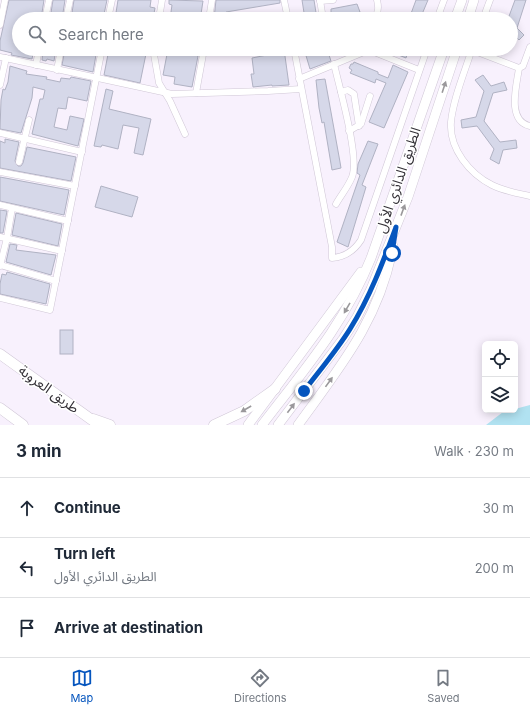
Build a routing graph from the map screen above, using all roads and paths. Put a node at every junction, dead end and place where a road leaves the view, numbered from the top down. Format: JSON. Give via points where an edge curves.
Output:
{"nodes":[{"id":1,"x":5,"y":0,"type":"edge"},
{"id":2,"x":49,"y":0,"type":"edge"},
{"id":3,"x":70,"y":0,"type":"edge"},
{"id":4,"x":112,"y":0,"type":"edge"},
{"id":5,"x":162,"y":0,"type":"edge"},
{"id":6,"x":212,"y":0,"type":"edge"},
{"id":7,"x":284,"y":0,"type":"edge"},
{"id":8,"x":333,"y":0,"type":"edge"},
{"id":9,"x":377,"y":0,"type":"edge"},
{"id":10,"x":444,"y":0,"type":"edge"},
{"id":11,"x":462,"y":0,"type":"edge"},
{"id":12,"x":474,"y":0,"type":"edge"},
{"id":13,"x":490,"y":0,"type":"edge"},
{"id":14,"x":320,"y":1,"type":"edge"},
{"id":15,"x":46,"y":12,"type":"edge"},
{"id":16,"x":67,"y":12,"type":"edge"},
{"id":17,"x":109,"y":12,"type":"edge"},
{"id":18,"x":159,"y":12,"type":"edge"},
{"id":19,"x":210,"y":12,"type":"edge"},
{"id":20,"x":287,"y":12,"type":"edge"},
{"id":21,"x":322,"y":12,"type":"edge"},
{"id":22,"x":377,"y":12,"type":"edge"},
{"id":23,"x":440,"y":12,"type":"edge"},
{"id":24,"x":458,"y":12,"type":"edge"},
{"id":25,"x":470,"y":12,"type":"edge"},
{"id":26,"x":486,"y":12,"type":"edge"},
{"id":27,"x":0,"y":25,"type":"edge"},
{"id":28,"x":530,"y":47,"type":"edge"},
{"id":29,"x":38,"y":56,"type":"edge"},
{"id":30,"x":60,"y":56,"type":"edge"},
{"id":31,"x":101,"y":56,"type":"edge"},
{"id":32,"x":154,"y":56,"type":"edge"},
{"id":33,"x":203,"y":56,"type":"edge"},
{"id":34,"x":295,"y":56,"type":"edge"},
{"id":35,"x":352,"y":56,"type":"edge"},
{"id":36,"x":382,"y":56,"type":"edge"},
{"id":37,"x":424,"y":56,"type":"edge"},
{"id":38,"x":442,"y":56,"type":"edge"},
{"id":39,"x":455,"y":56,"type":"edge"},
{"id":40,"x":470,"y":56,"type":"edge"},
{"id":41,"x":488,"y":56,"type":"edge"},
{"id":42,"x":3,"y":58,"type":"edge"},
{"id":43,"x":334,"y":64,"type":"junction"},
{"id":44,"x":36,"y":65,"type":"junction"},
{"id":45,"x":519,"y":68,"type":"junction"},
{"id":46,"x":57,"y":70,"type":"junction"},
{"id":47,"x":419,"y":70,"type":"junction"},
{"id":48,"x":96,"y":78,"type":"junction"},
{"id":49,"x":299,"y":79,"type":"junction"},
{"id":50,"x":0,"y":85,"type":"edge"},
{"id":51,"x":301,"y":89,"type":"junction"},
{"id":52,"x":340,"y":92,"type":"junction"},
{"id":53,"x":164,"y":93,"type":"junction"},
{"id":54,"x":196,"y":93,"type":"junction"},
{"id":55,"x":370,"y":96,"type":"dead end"},
{"id":56,"x":29,"y":120,"type":"dead end"},
{"id":57,"x":359,"y":126,"type":"junction"},
{"id":58,"x":530,"y":126,"type":"edge"},
{"id":59,"x":349,"y":131,"type":"junction"},
{"id":60,"x":0,"y":133,"type":"edge"},
{"id":61,"x":185,"y":134,"type":"dead end"},
{"id":62,"x":24,"y":140,"type":"junction"},
{"id":63,"x":82,"y":152,"type":"junction"},
{"id":64,"x":19,"y":162,"type":"dead end"},
{"id":65,"x":0,"y":172,"type":"edge"},
{"id":66,"x":75,"y":186,"type":"junction"},
{"id":67,"x":530,"y":196,"type":"edge"},
{"id":68,"x":336,"y":204,"type":"dead end"},
{"id":69,"x":0,"y":205,"type":"edge"},
{"id":70,"x":12,"y":208,"type":"junction"},
{"id":71,"x":68,"y":221,"type":"junction"},
{"id":72,"x":396,"y":227,"type":"junction"},
{"id":73,"x":0,"y":237,"type":"edge"},
{"id":74,"x":7,"y":238,"type":"junction"},
{"id":75,"x":62,"y":251,"type":"junction"},
{"id":76,"x":371,"y":258,"type":"junction"},
{"id":77,"x":0,"y":266,"type":"edge"},
{"id":78,"x":56,"y":281,"type":"junction"},
{"id":79,"x":0,"y":298,"type":"edge"},
{"id":80,"x":0,"y":354,"type":"edge"},
{"id":81,"x":275,"y":389,"type":"junction"},
{"id":82,"x":0,"y":408,"type":"edge"},
{"id":83,"x":84,"y":414,"type":"junction"},
{"id":84,"x":23,"y":425,"type":"edge"},
{"id":85,"x":98,"y":425,"type":"edge"},
{"id":86,"x":110,"y":425,"type":"edge"},
{"id":87,"x":214,"y":425,"type":"edge"},
{"id":88,"x":248,"y":425,"type":"edge"},
{"id":89,"x":262,"y":425,"type":"edge"},
{"id":90,"x":278,"y":425,"type":"edge"},
{"id":91,"x":298,"y":425,"type":"edge"}],
"edges":[{"from":1,"to":27,"type":"street"},
{"from":2,"to":15,"type":"street"},
{"from":3,"to":16,"type":"street"},
{"from":4,"to":17,"type":"street"},
{"from":5,"to":18,"type":"street"},
{"from":6,"to":19,"type":"street"},
{"from":7,"to":20,"type":"street"},
{"from":8,"to":14,"type":"street"},
{"from":9,"to":22,"type":"street"},
{"from":10,"to":23,"type":"street"},
{"from":11,"to":24,"type":"main road"},
{"from":12,"to":25,"type":"main road"},
{"from":13,"to":26,"type":"street"},
{"from":14,"to":21,"type":"street"},
{"from":28,"to":45,"type":"street"},
{"from":29,"to":44,"type":"street"},
{"from":30,"to":46,"type":"street"},
{"from":31,"to":48,"type":"street"},
{"from":32,"to":53,"type":"street","via":[[158,80]]},
{"from":33,"to":54,"type":"street"},
{"from":34,"to":49,"type":"street"},
{"from":35,"to":43,"type":"street"},
{"from":36,"to":47,"type":"street"},
{"from":37,"to":47,"type":"street"},
{"from":38,"to":76,"type":"main road","name":"الطريق الدائري الأول"},
{"from":72,"to":39,"type":"main road","name":"الطريق الدائري الأول","one_way":true},
{"from":40,"to":67,"type":"street","via":[[452,111],[451,131],[457,152],[483,179],[505,190]]},
{"from":41,"to":45,"type":"street"},
{"from":42,"to":44,"type":"street"},
{"from":42,"to":50,"type":"street"},
{"from":43,"to":49,"type":"street"},
{"from":43,"to":52,"type":"street"},
{"from":44,"to":46,"type":"street"},
{"from":45,"to":58,"type":"street","via":[[514,103],[522,122]]},
{"from":46,"to":48,"type":"street"},
{"from":47,"to":51,"type":"street","via":[[361,240],[352,251],[340,257],[332,258]]},
{"from":48,"to":53,"type":"street"},
{"from":48,"to":63,"type":"street"},
{"from":49,"to":51,"type":"street"},
{"from":51,"to":54,"type":"street"},
{"from":52,"to":57,"type":"street","via":[[348,90],[354,94]]},
{"from":52,"to":59,"type":"street"},
{"from":53,"to":54,"type":"street"},
{"from":53,"to":61,"type":"street"},
{"from":55,"to":57,"type":"street"},
{"from":56,"to":62,"type":"street"},
{"from":57,"to":59,"type":"street"},
{"from":59,"to":68,"type":"street","via":[[354,170]]},
{"from":60,"to":62,"type":"street"},
{"from":62,"to":63,"type":"street"},
{"from":62,"to":64,"type":"street"},
{"from":63,"to":66,"type":"street"},
{"from":65,"to":66,"type":"street"},
{"from":66,"to":71,"type":"street"},
{"from":69,"to":70,"type":"street"},
{"from":70,"to":71,"type":"street"},
{"from":70,"to":74,"type":"street"},
{"from":71,"to":75,"type":"street"},
{"from":90,"to":72,"type":"main road","name":"الطريق الدائري الأول","one_way":true,"via":[[343,340],[357,317]]},
{"from":91,"to":72,"type":"main road","one_way":true,"via":[[346,359],[368,321],[386,278]]},
{"from":73,"to":74,"type":"street"},
{"from":74,"to":75,"type":"street"},
{"from":74,"to":77,"type":"street"},
{"from":75,"to":78,"type":"street"},
{"from":76,"to":81,"type":"main road"},
{"from":76,"to":89,"type":"main road","name":"الطريق الدائري الأول","one_way":true,"via":[[356,292],[338,323]]},
{"from":77,"to":78,"type":"street"},
{"from":78,"to":79,"type":"street","via":[[50,310]]},
{"from":80,"to":83,"type":"highway","name":"طريق العروبة"},
{"from":81,"to":87,"type":"highway","one_way":true,"via":[[244,411]]},
{"from":81,"to":88,"type":"main road"},
{"from":82,"to":84,"type":"highway"},
{"from":83,"to":85,"type":"highway","name":"طريق العروبة"},
{"from":83,"to":86,"type":"highway"}]}
